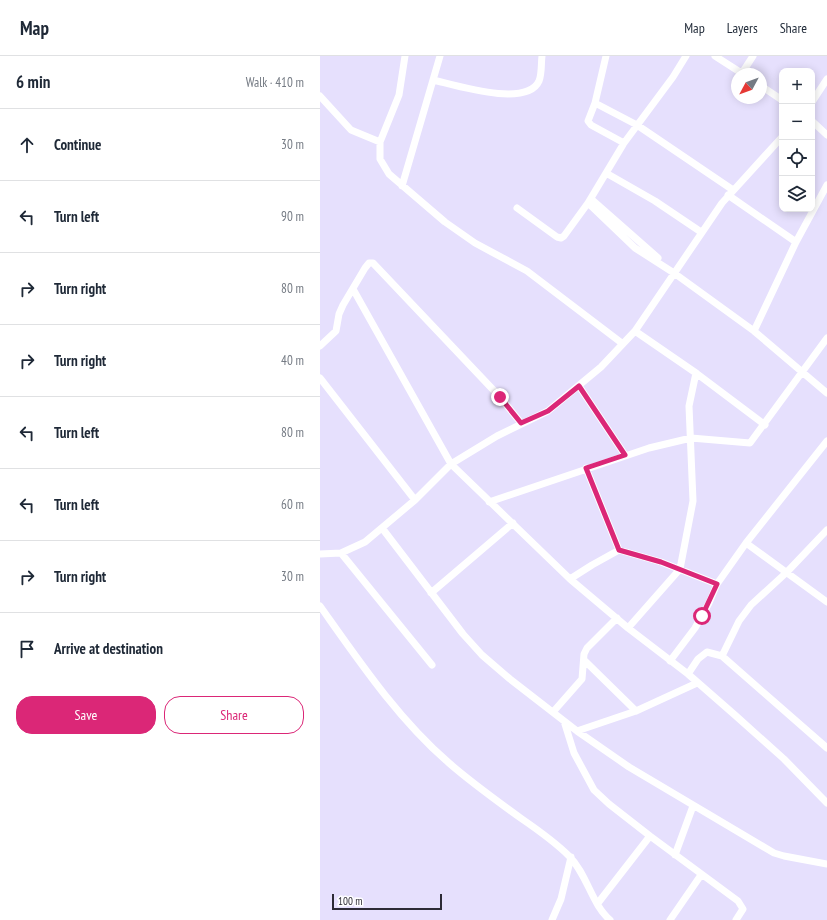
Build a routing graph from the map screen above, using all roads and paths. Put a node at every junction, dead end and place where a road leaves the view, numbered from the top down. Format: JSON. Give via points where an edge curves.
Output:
{"nodes":[{"id":1,"x":405,"y":56,"type":"edge"},
{"id":2,"x":440,"y":56,"type":"edge"},
{"id":3,"x":542,"y":56,"type":"edge"},
{"id":4,"x":606,"y":56,"type":"edge"},
{"id":5,"x":686,"y":56,"type":"edge"},
{"id":6,"x":715,"y":56,"type":"edge"},
{"id":7,"x":753,"y":56,"type":"edge"},
{"id":8,"x":734,"y":68,"type":"edge"},
{"id":9,"x":746,"y":68,"type":"edge"},
{"id":10,"x":827,"y":79,"type":"edge"},
{"id":11,"x":433,"y":80,"type":"junction"},
{"id":12,"x":767,"y":90,"type":"edge"},
{"id":13,"x":320,"y":96,"type":"edge"},
{"id":14,"x":815,"y":97,"type":"edge"},
{"id":15,"x":779,"y":98,"type":"edge"},
{"id":16,"x":595,"y":103,"type":"junction"},
{"id":17,"x":637,"y":125,"type":"junction"},
{"id":18,"x":815,"y":125,"type":"edge"},
{"id":19,"x":827,"y":135,"type":"edge"},
{"id":20,"x":779,"y":140,"type":"edge"},
{"id":21,"x":380,"y":142,"type":"junction"},
{"id":22,"x":624,"y":143,"type":"junction"},
{"id":23,"x":606,"y":173,"type":"junction"},
{"id":24,"x":827,"y":185,"type":"edge"},
{"id":25,"x":402,"y":186,"type":"junction"},
{"id":26,"x":731,"y":192,"type":"junction"},
{"id":27,"x":590,"y":201,"type":"junction"},
{"id":28,"x":517,"y":208,"type":"dead end"},
{"id":29,"x":701,"y":232,"type":"junction"},
{"id":30,"x":796,"y":242,"type":"junction"},
{"id":31,"x":674,"y":273,"type":"junction"},
{"id":32,"x":353,"y":289,"type":"junction"},
{"id":33,"x":754,"y":331,"type":"junction"},
{"id":34,"x":635,"y":332,"type":"junction"},
{"id":35,"x":827,"y":338,"type":"edge"},
{"id":36,"x":623,"y":344,"type":"junction"},
{"id":37,"x":320,"y":346,"type":"edge"},
{"id":38,"x":804,"y":372,"type":"junction"},
{"id":39,"x":696,"y":373,"type":"junction"},
{"id":40,"x":320,"y":378,"type":"edge"},
{"id":41,"x":579,"y":386,"type":"junction"},
{"id":42,"x":827,"y":392,"type":"edge"},
{"id":43,"x":521,"y":423,"type":"junction"},
{"id":44,"x":765,"y":425,"type":"junction"},
{"id":45,"x":691,"y":438,"type":"junction"},
{"id":46,"x":827,"y":441,"type":"edge"},
{"id":47,"x":625,"y":455,"type":"junction"},
{"id":48,"x":451,"y":464,"type":"junction"},
{"id":49,"x":586,"y":468,"type":"junction"},
{"id":50,"x":415,"y":500,"type":"junction"},
{"id":51,"x":490,"y":502,"type":"junction"},
{"id":52,"x":513,"y":523,"type":"junction"},
{"id":53,"x":382,"y":528,"type":"junction"},
{"id":54,"x":827,"y":530,"type":"edge"},
{"id":55,"x":746,"y":543,"type":"junction"},
{"id":56,"x":619,"y":550,"type":"junction"},
{"id":57,"x":341,"y":553,"type":"junction"},
{"id":58,"x":320,"y":554,"type":"edge"},
{"id":59,"x":680,"y":569,"type":"junction"},
{"id":60,"x":786,"y":572,"type":"junction"},
{"id":61,"x":570,"y":579,"type":"junction"},
{"id":62,"x":717,"y":584,"type":"junction"},
{"id":63,"x":431,"y":593,"type":"junction"},
{"id":64,"x":827,"y":602,"type":"edge"},
{"id":65,"x":320,"y":606,"type":"edge"},
{"id":66,"x":617,"y":618,"type":"junction"},
{"id":67,"x":628,"y":628,"type":"junction"},
{"id":68,"x":722,"y":656,"type":"junction"},
{"id":69,"x":584,"y":660,"type":"junction"},
{"id":70,"x":670,"y":661,"type":"junction"},
{"id":71,"x":432,"y":665,"type":"dead end"},
{"id":72,"x":688,"y":674,"type":"junction"},
{"id":73,"x":697,"y":683,"type":"junction"},
{"id":74,"x":636,"y":711,"type":"junction"},
{"id":75,"x":553,"y":712,"type":"junction"},
{"id":76,"x":563,"y":720,"type":"junction"},
{"id":77,"x":577,"y":731,"type":"junction"},
{"id":78,"x":827,"y":748,"type":"edge"},
{"id":79,"x":827,"y":803,"type":"edge"},
{"id":80,"x":693,"y":806,"type":"junction"},
{"id":81,"x":650,"y":836,"type":"junction"},
{"id":82,"x":675,"y":855,"type":"junction"},
{"id":83,"x":570,"y":857,"type":"junction"},
{"id":84,"x":827,"y":864,"type":"edge"},
{"id":85,"x":701,"y":875,"type":"junction"},
{"id":86,"x":598,"y":903,"type":"junction"},
{"id":87,"x":552,"y":920,"type":"edge"},
{"id":88,"x":610,"y":920,"type":"edge"},
{"id":89,"x":670,"y":920,"type":"edge"},
{"id":90,"x":736,"y":920,"type":"edge"}],
"edges":[{"from":1,"to":21,"type":"street","via":[[399,95]]},
{"from":2,"to":11,"type":"street"},
{"from":3,"to":11,"type":"street","via":[[539,81],[530,90],[518,94],[504,95]]},
{"from":4,"to":16,"type":"street"},
{"from":5,"to":17,"type":"street"},
{"from":6,"to":8,"type":"street"},
{"from":7,"to":9,"type":"street"},
{"from":10,"to":14,"type":"street"},
{"from":11,"to":25,"type":"street"},
{"from":12,"to":15,"type":"street"},
{"from":13,"to":21,"type":"street","via":[[351,130]]},
{"from":16,"to":17,"type":"street"},
{"from":16,"to":22,"type":"street","via":[[589,123]]},
{"from":17,"to":22,"type":"street"},
{"from":17,"to":26,"type":"street"},
{"from":18,"to":19,"type":"street"},
{"from":20,"to":26,"type":"street"},
{"from":21,"to":25,"type":"street","via":[[379,152],[383,165]]},
{"from":22,"to":23,"type":"street"},
{"from":23,"to":27,"type":"street"},
{"from":23,"to":29,"type":"street","via":[[655,201]]},
{"from":24,"to":30,"type":"street"},
{"from":25,"to":36,"type":"street","via":[[445,222],[475,243],[527,271]]},
{"from":26,"to":29,"type":"street"},
{"from":26,"to":30,"type":"street"},
{"from":27,"to":28,"type":"street","via":[[561,238]]},
{"from":27,"to":31,"type":"street","via":[[635,248]]},
{"from":29,"to":31,"type":"street"},
{"from":30,"to":33,"type":"street"},
{"from":31,"to":33,"type":"street"},
{"from":31,"to":34,"type":"street"},
{"from":32,"to":37,"type":"street","via":[[339,314],[336,331]]},
{"from":32,"to":43,"type":"street","via":[[369,263],[377,266],[500,397]]},
{"from":32,"to":48,"type":"street"},
{"from":33,"to":38,"type":"street"},
{"from":34,"to":36,"type":"street"},
{"from":34,"to":39,"type":"street"},
{"from":35,"to":38,"type":"street"},
{"from":36,"to":41,"type":"street"},
{"from":38,"to":42,"type":"street"},
{"from":38,"to":44,"type":"street"},
{"from":39,"to":44,"type":"street"},
{"from":39,"to":45,"type":"street","via":[[689,406]]},
{"from":40,"to":50,"type":"street"},
{"from":41,"to":43,"type":"street","via":[[548,411]]},
{"from":41,"to":47,"type":"street"},
{"from":43,"to":48,"type":"street"},
{"from":44,"to":45,"type":"street","via":[[750,443]]},
{"from":45,"to":47,"type":"street"},
{"from":45,"to":59,"type":"street","via":[[692,510]]},
{"from":46,"to":55,"type":"street"},
{"from":47,"to":49,"type":"street"},
{"from":48,"to":50,"type":"street"},
{"from":48,"to":51,"type":"street"},
{"from":49,"to":51,"type":"street"},
{"from":49,"to":56,"type":"street"},
{"from":50,"to":53,"type":"street"},
{"from":51,"to":52,"type":"street"},
{"from":52,"to":61,"type":"street"},
{"from":52,"to":63,"type":"street"},
{"from":53,"to":57,"type":"street","via":[[354,549]]},
{"from":53,"to":63,"type":"street"},
{"from":54,"to":60,"type":"street"},
{"from":55,"to":60,"type":"street"},
{"from":55,"to":62,"type":"street"},
{"from":56,"to":59,"type":"street"},
{"from":56,"to":61,"type":"street"},
{"from":57,"to":58,"type":"street"},
{"from":57,"to":71,"type":"street"},
{"from":59,"to":62,"type":"street"},
{"from":59,"to":67,"type":"street"},
{"from":60,"to":64,"type":"street"},
{"from":60,"to":68,"type":"street","via":[[744,613]]},
{"from":61,"to":66,"type":"street"},
{"from":62,"to":70,"type":"street","via":[[695,628]]},
{"from":63,"to":75,"type":"street","via":[[482,655]]},
{"from":65,"to":83,"type":"street","via":[[387,697],[438,753]]},
{"from":66,"to":67,"type":"street"},
{"from":66,"to":69,"type":"street","via":[[587,648]]},
{"from":67,"to":70,"type":"street"},
{"from":68,"to":72,"type":"street","via":[[707,652],[698,659]]},
{"from":68,"to":78,"type":"street"},
{"from":69,"to":74,"type":"street"},
{"from":69,"to":75,"type":"street","via":[[582,679]]},
{"from":70,"to":72,"type":"street"},
{"from":72,"to":73,"type":"street"},
{"from":73,"to":74,"type":"street"},
{"from":73,"to":79,"type":"street","via":[[762,739]]},
{"from":74,"to":77,"type":"street"},
{"from":75,"to":76,"type":"street"},
{"from":76,"to":77,"type":"street"},
{"from":76,"to":81,"type":"street","via":[[574,753],[594,790]]},
{"from":77,"to":80,"type":"street"},
{"from":80,"to":82,"type":"street"},
{"from":80,"to":84,"type":"street","via":[[774,853]]},
{"from":81,"to":82,"type":"street"},
{"from":81,"to":86,"type":"street"},
{"from":82,"to":85,"type":"street"},
{"from":83,"to":86,"type":"street"},
{"from":83,"to":87,"type":"street","via":[[561,899]]},
{"from":85,"to":89,"type":"street"},
{"from":85,"to":90,"type":"street","via":[[738,901],[743,909]]},
{"from":86,"to":88,"type":"street"}]}
